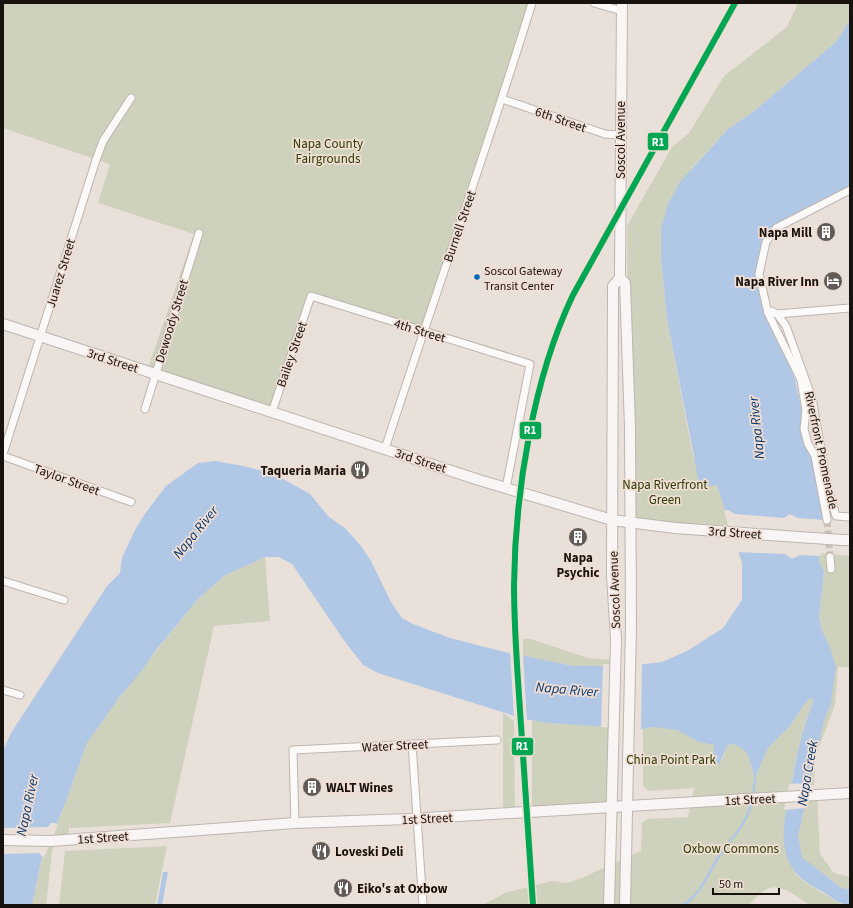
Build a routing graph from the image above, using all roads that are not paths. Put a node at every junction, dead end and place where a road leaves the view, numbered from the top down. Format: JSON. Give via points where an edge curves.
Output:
{"nodes":[{"id":1,"x":532,"y":3,"type":"edge"},
{"id":2,"x":594,"y":3,"type":"edge"},
{"id":3,"x":622,"y":7,"type":"edge"},
{"id":4,"x":131,"y":98,"type":"dead end"},
{"id":5,"x":502,"y":99,"type":"junction"},
{"id":6,"x":619,"y":135,"type":"junction"},
{"id":7,"x":850,"y":190,"type":"edge"},
{"id":8,"x":198,"y":233,"type":"dead end"},
{"id":9,"x":620,"y":278,"type":"junction"},
{"id":10,"x":311,"y":296,"type":"joint"},
{"id":11,"x":850,"y":308,"type":"edge"},
{"id":12,"x":768,"y":313,"type":"junction"},
{"id":13,"x":777,"y":314,"type":"junction"},
{"id":14,"x":3,"y":324,"type":"edge"},
{"id":15,"x":423,"y":331,"type":"junction"},
{"id":16,"x":40,"y":336,"type":"junction"},
{"id":17,"x":155,"y":374,"type":"junction"},
{"id":18,"x":145,"y":409,"type":"dead end"},
{"id":19,"x":272,"y":412,"type":"junction"},
{"id":20,"x":385,"y":449,"type":"junction"},
{"id":21,"x":3,"y":455,"type":"edge"},
{"id":22,"x":506,"y":488,"type":"junction"},
{"id":23,"x":131,"y":502,"type":"dead end"},
{"id":24,"x":850,"y":517,"type":"edge"},
{"id":25,"x":612,"y":520,"type":"junction"},
{"id":26,"x":827,"y":520,"type":"tunnel mouth"},
{"id":27,"x":630,"y":523,"type":"junction"},
{"id":28,"x":846,"y":540,"type":"edge"},
{"id":29,"x":830,"y":557,"type":"tunnel mouth"},
{"id":30,"x":831,"y":569,"type":"dead end"},
{"id":31,"x":3,"y":581,"type":"edge"},
{"id":32,"x":64,"y":600,"type":"dead end"},
{"id":33,"x":3,"y":690,"type":"edge"},
{"id":34,"x":20,"y":695,"type":"dead end"},
{"id":35,"x":497,"y":740,"type":"dead end"},
{"id":36,"x":412,"y":744,"type":"junction"},
{"id":37,"x":850,"y":793,"type":"edge"},
{"id":38,"x":627,"y":806,"type":"junction"},
{"id":39,"x":611,"y":807,"type":"junction"},
{"id":40,"x":418,"y":818,"type":"junction"},
{"id":41,"x":295,"y":823,"type":"junction"},
{"id":42,"x":3,"y":840,"type":"edge"},
{"id":43,"x":423,"y":905,"type":"edge"},
{"id":44,"x":609,"y":905,"type":"edge"},
{"id":45,"x":625,"y":905,"type":"edge"}],
"edges":[{"from":1,"to":5,"type":"street","name":"Burnell Street"},
{"from":2,"to":3,"type":"street"},
{"from":3,"to":6,"type":"main road","name":"Soscol Avenue"},
{"from":4,"to":16,"type":"street","name":"Juarez Street","via":[[103,141]]},
{"from":5,"to":6,"type":"street","name":"6th Street","via":[[605,134]]},
{"from":5,"to":15,"type":"street","name":"Burnell Street"},
{"from":6,"to":9,"type":"main road","name":"Soscol Avenue"},
{"from":7,"to":12,"type":"street","name":"Riverfront Promenade","via":[[784,223],[771,234],[766,242],[760,274]]},
{"from":8,"to":17,"type":"street","name":"Dewoody Street"},
{"from":9,"to":25,"type":"main road","name":"Soscol Avenue","via":[[613,286]]},
{"from":9,"to":27,"type":"main road","name":"Soscol Avenue","via":[[625,283]]},
{"from":10,"to":15,"type":"street","name":"4th Street"},
{"from":10,"to":19,"type":"street","name":"Bailey Street"},
{"from":11,"to":13,"type":"street"},
{"from":12,"to":13,"type":"street","via":[[771,311]]},
{"from":12,"to":26,"type":"street","name":"Riverfront Promenade","via":[[800,380],[806,410],[804,429],[815,456]]},
{"from":13,"to":24,"type":"street","name":"Riverfront Promenade","via":[[789,333],[812,398],[828,489],[836,516]]},
{"from":14,"to":16,"type":"main road","name":"3rd Street"},
{"from":15,"to":20,"type":"street","name":"Burnell Street"},
{"from":15,"to":22,"type":"street","name":"4th Street","via":[[530,364]]},
{"from":16,"to":17,"type":"main road","name":"3rd Street"},
{"from":16,"to":21,"type":"street","name":"Juarez Street"},
{"from":17,"to":18,"type":"street","name":"Dewoody Street"},
{"from":17,"to":19,"type":"main road","name":"3rd Street"},
{"from":19,"to":20,"type":"main road","name":"3rd Street"},
{"from":20,"to":22,"type":"main road","name":"3rd Street"},
{"from":21,"to":23,"type":"street","name":"Taylor Street"},
{"from":22,"to":25,"type":"main road","name":"3rd Street"},
{"from":25,"to":27,"type":"main road","name":"3rd Street"},
{"from":25,"to":39,"type":"main road","name":"Soscol Avenue","via":[[615,660]]},
{"from":27,"to":28,"type":"main road","name":"3rd Street","bridge":true},
{"from":27,"to":38,"type":"main road","name":"Soscol Avenue"},
{"from":29,"to":30,"type":"street"},
{"from":31,"to":32,"type":"street"},
{"from":33,"to":34,"type":"street"},
{"from":35,"to":36,"type":"street","name":"Water Street"},
{"from":36,"to":40,"type":"street"},
{"from":36,"to":41,"type":"street","name":"Water Street","via":[[293,750]]},
{"from":37,"to":38,"type":"main road","name":"1st Street"},
{"from":38,"to":39,"type":"main road","name":"1st Street"},
{"from":38,"to":45,"type":"main road","name":"Soscol Avenue"},
{"from":39,"to":40,"type":"main road","name":"1st Street"},
{"from":39,"to":44,"type":"main road","name":"Soscol Avenue"},
{"from":40,"to":41,"type":"main road","name":"1st Street"},
{"from":40,"to":43,"type":"street"},
{"from":41,"to":42,"type":"main road","name":"1st Street","via":[[50,841]]}]}
